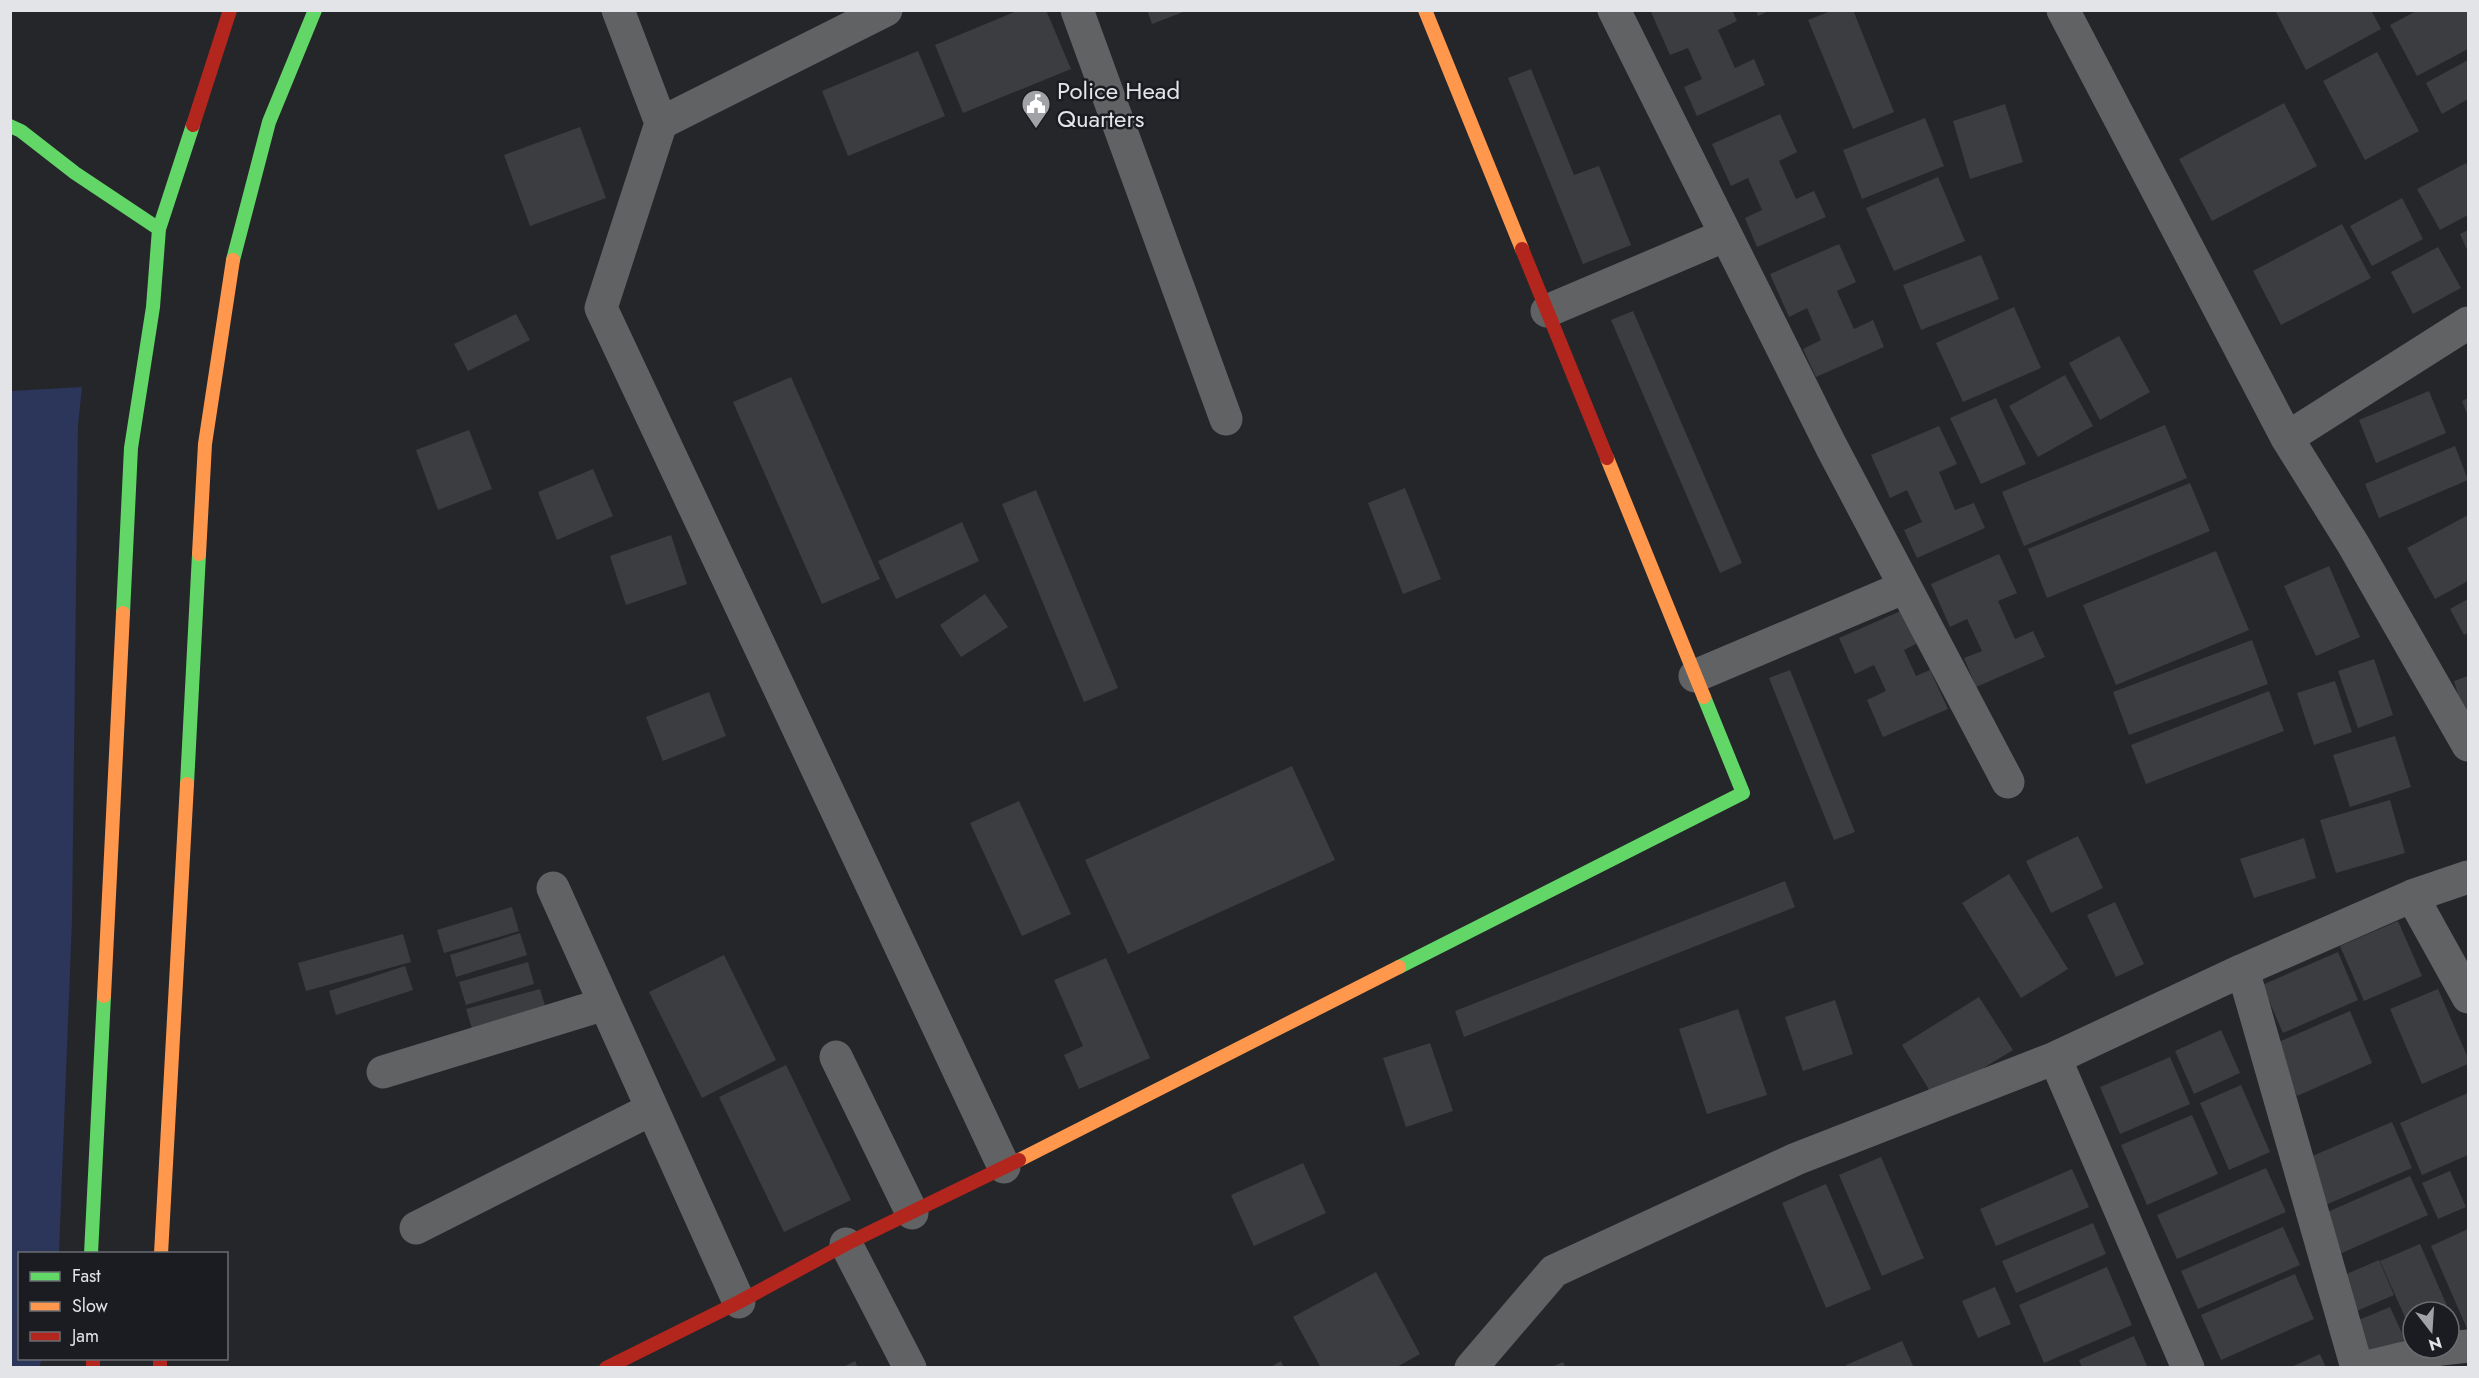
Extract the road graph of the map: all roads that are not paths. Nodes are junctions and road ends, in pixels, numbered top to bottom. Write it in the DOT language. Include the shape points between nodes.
graph roads {
  1 [pos="230,10"];
  2 [pos="315,10"];
  3 [pos="618,10"];
  4 [pos="886,10"];
  5 [pos="1077,10"];
  6 [pos="1425,10"];
  7 [pos="1614,10"];
  8 [pos="2063,10"];
  9 [pos="661,123"];
  10 [pos="10,126"];
  11 [pos="159,229"];
  12 [pos="1726,235"];
  13 [pos="1547,311"];
  14 [pos="2469,323"];
  15 [pos="1226,419"];
  16 [pos="2287,438"];
  17 [pos="1905,587"];
  18 [pos="1695,676"];
  19 [pos="2469,745"];
  20 [pos="2008,782"];
  21 [pos="2469,877"];
  22 [pos="553,888"];
  23 [pos="2412,896"];
  24 [pos="2243,970"];
  25 [pos="2469,997"];
  26 [pos="605,1004"];
  27 [pos="836,1057"];
  28 [pos="2055,1058"];
  29 [pos="383,1072"];
  30 [pos="652,1109"];
  31 [pos="1004,1167"];
  32 [pos="912,1213"];
  33 [pos="416,1228"];
  34 [pos="846,1244"];
  35 [pos="91,1252"];
  36 [pos="161,1252"];
  37 [pos="739,1302"];
  38 [pos="2469,1346"];
  39 [pos="606,1368"];
  40 [pos="910,1368"];
  41 [pos="1471,1368"];
  42 [pos="2188,1368"];
  43 [pos="2357,1368"];
  44 [pos="2363,1368"];
  1 -- 11 [label="main road"];
  2 -- 36 [label="main road" via="269,122 231,268 205,444"];
  3 -- 9 [label="street"];
  4 -- 9 [label="street"];
  5 -- 15 [label="street"];
  6 -- 13 [label="main road"];
  7 -- 12 [label="street"];
  8 -- 16 [label="street"];
  9 -- 31 [label="street" via="601,308"];
  10 -- 11 [label="main road"];
  11 -- 35 [label="main road" via="153,307 131,448"];
  12 -- 13 [label="street"];
  12 -- 17 [label="street"];
  13 -- 18 [label="main road"];
  14 -- 16 [label="street"];
  16 -- 19 [label="street"];
  17 -- 18 [label="street"];
  17 -- 20 [label="street"];
  18 -- 31 [label="main road" via="1743,793"];
  21 -- 23 [label="street"];
  22 -- 26 [label="street"];
  23 -- 24 [label="street"];
  23 -- 25 [label="street"];
  24 -- 28 [label="street"];
  24 -- 43 [label="street"];
  26 -- 29 [label="street"];
  26 -- 30 [label="street"];
  27 -- 32 [label="street"];
  28 -- 41 [label="street" via="1796,1159 1554,1270"];
  28 -- 42 [label="street"];
  30 -- 33 [label="street"];
  30 -- 37 [label="street"];
  31 -- 32 [label="main road"];
  32 -- 34 [label="main road"];
  34 -- 37 [label="main road"];
  34 -- 40 [label="street"];
  37 -- 39 [label="main road"];
  38 -- 44 [label="street"];
}
